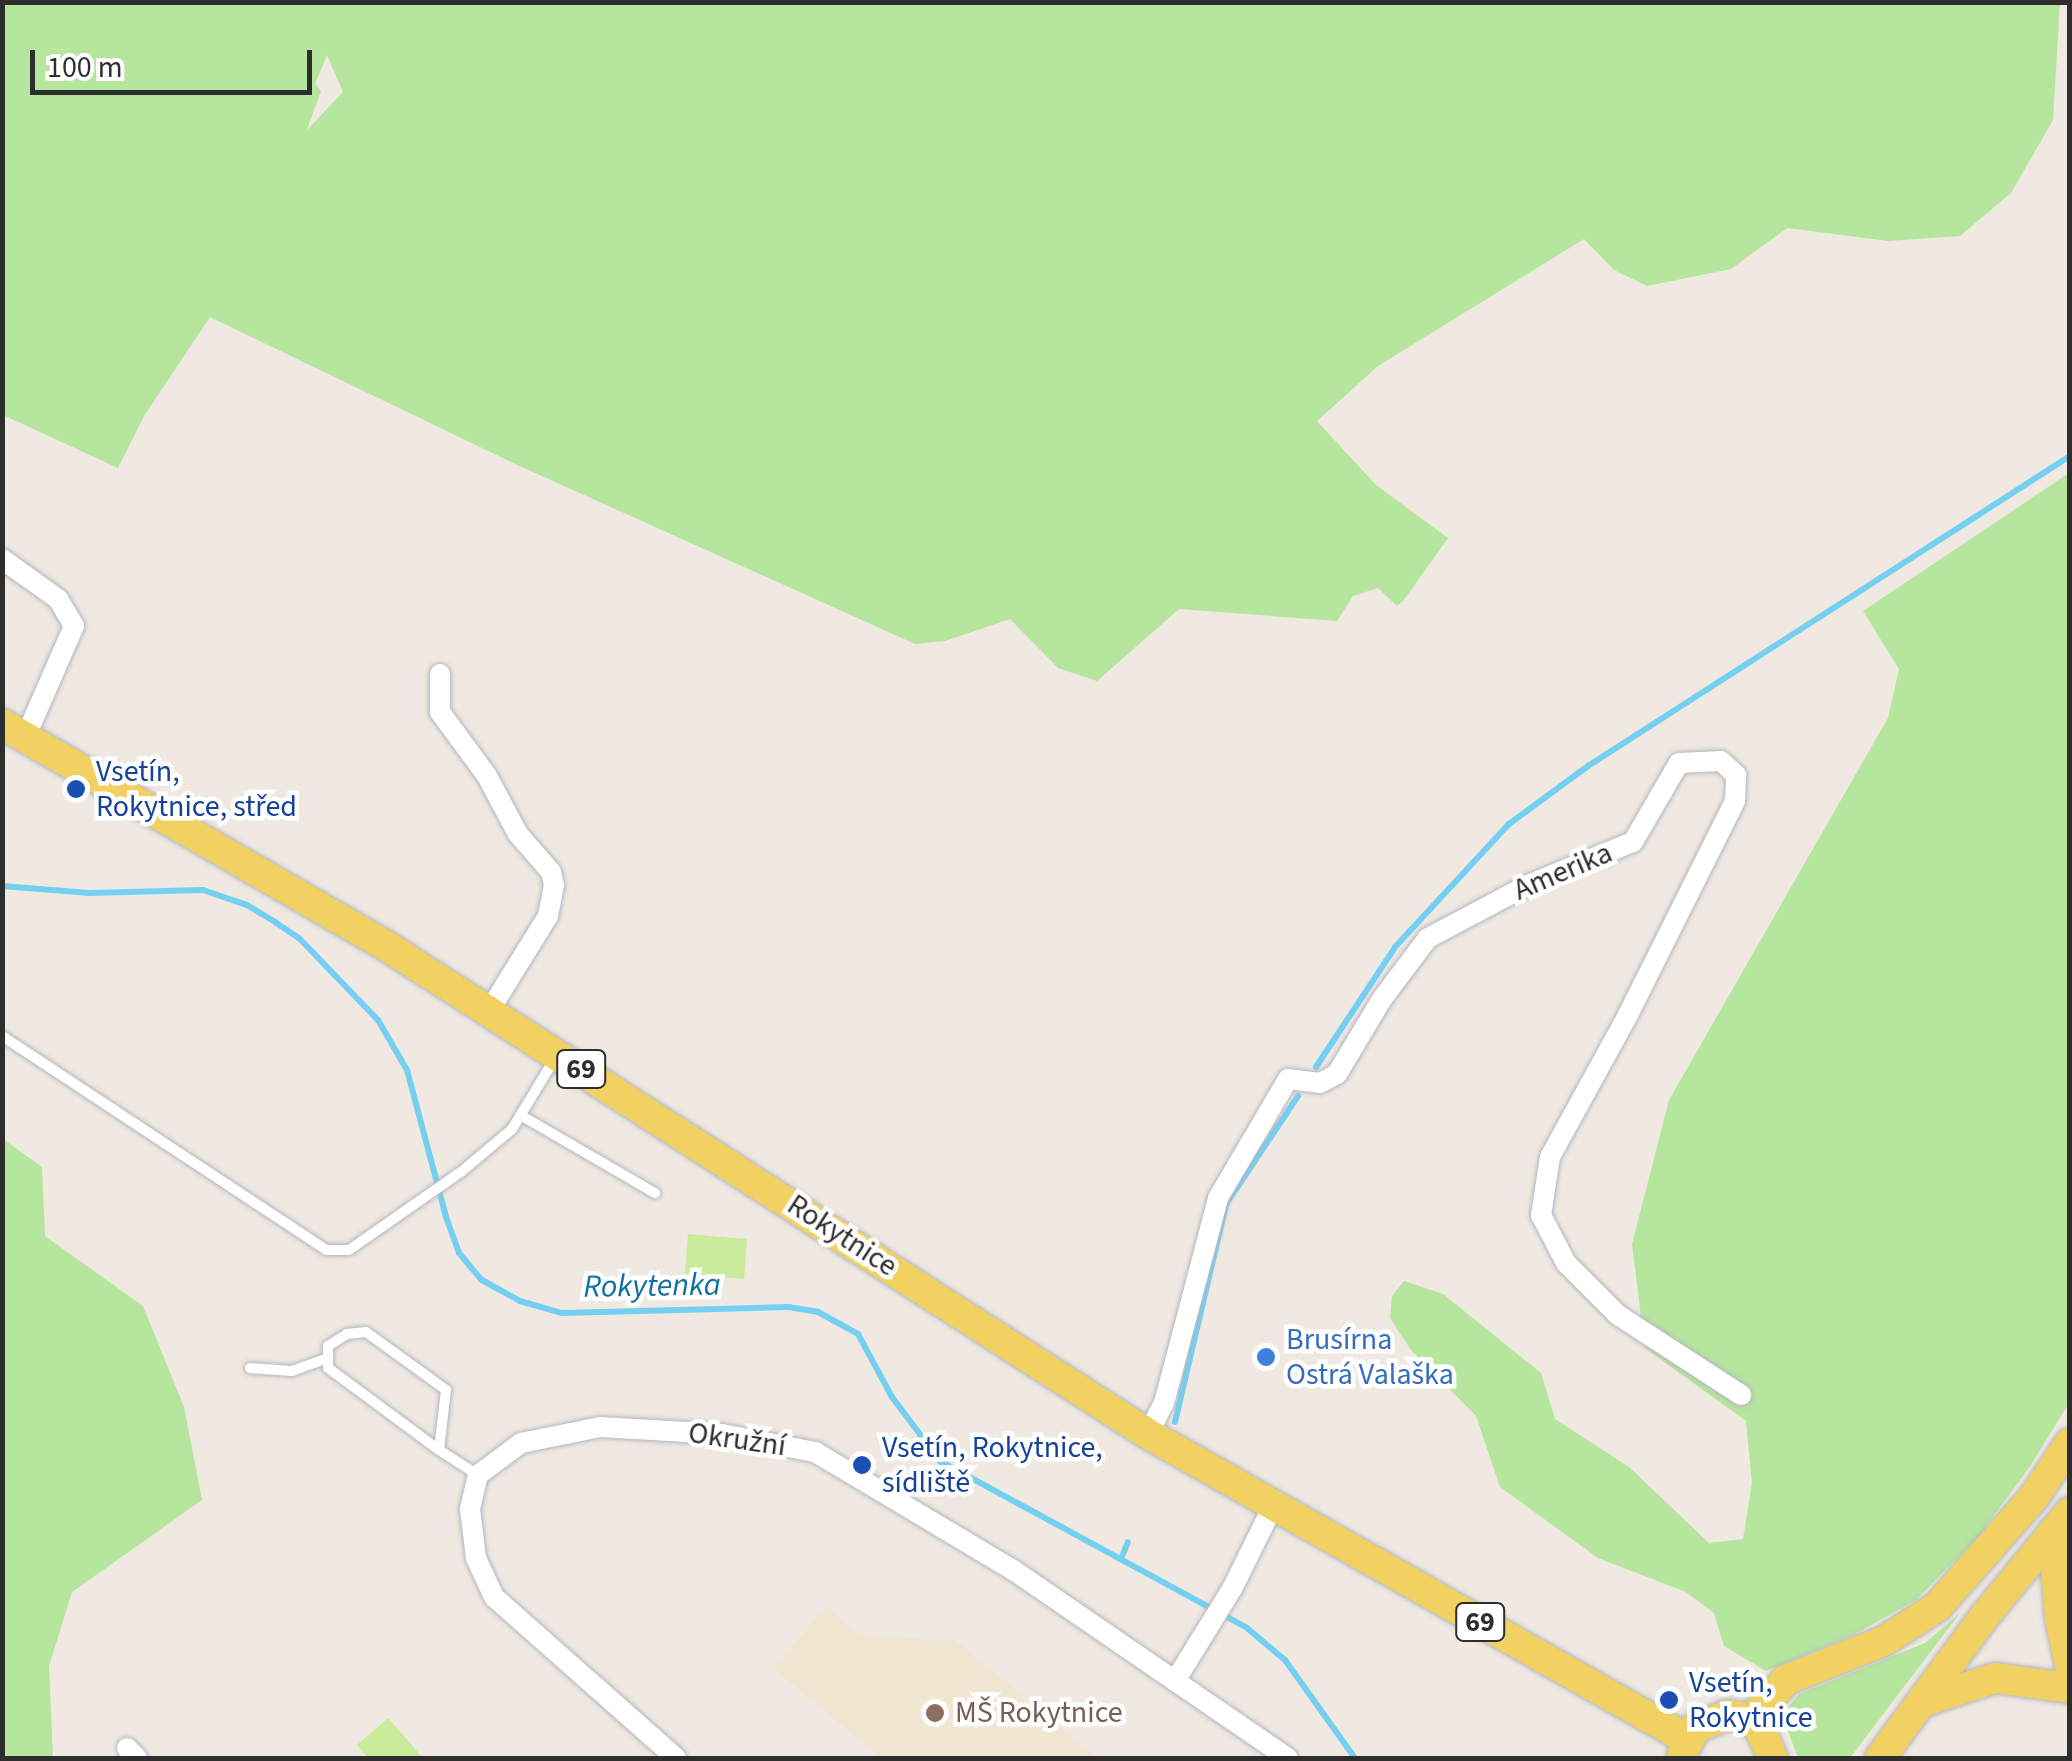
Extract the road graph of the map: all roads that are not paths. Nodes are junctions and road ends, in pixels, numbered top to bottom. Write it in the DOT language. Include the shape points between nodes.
graph roads {
  1 [pos="2,560"];
  2 [pos="440,674"];
  3 [pos="14,731"];
  4 [pos="489,1010"];
  5 [pos="2,1036"];
  6 [pos="557,1054"];
  7 [pos="522,1116"];
  8 [pos="654,1193"];
  9 [pos="326,1358"];
  10 [pos="250,1368"];
  11 [pos="1740,1395"];
  12 [pos="1148,1434"];
  13 [pos="2070,1443"];
  14 [pos="439,1450"];
  15 [pos="478,1474"];
  16 [pos="1273,1506"];
  17 [pos="2061,1522"];
  18 [pos="2070,1665"];
  19 [pos="1176,1681"];
  20 [pos="2070,1688"];
  21 [pos="1922,1702"];
  22 [pos="1750,1720"];
  23 [pos="1684,1749"];
  24 [pos="676,1758"];
  25 [pos="1288,1758"];
  26 [pos="1774,1758"];
  27 [pos="1880,1758"];
  1 -- 3 [label="street" via="58,598 74,626"];
  2 -- 4 [label="street" via="440,712 554,885 548,916"];
  3 -- 4 [label="main road, Rokytnice / 69"];
  4 -- 6 [label="main road, Rokytnice / 69"];
  5 -- 7 [label="lane" via="326,1250 350,1250 419,1203"];
  6 -- 7 [label="lane"];
  6 -- 12 [label="main road, Rokytnice / 69"];
  7 -- 8 [label="lane"];
  9 -- 10 [label="lane" via="292,1372"];
  9 -- 14 [label="lane" via="328,1368"];
  9 -- 14 [label="lane" via="328,1346 346,1334 366,1332 446,1390"];
  11 -- 12 [label="street, Amerika" via="1618,1315 1566,1263 1541,1215 1550,1157 1735,801 1736,775 1721,761 1679,763 1633,842 1528,885 1428,938 1337,1074 1320,1083 1288,1079 1218,1198 1164,1403"];
  12 -- 16 [label="main road, Rokytnice / 69"];
  13 -- 22 [label="main road" via="2034,1497 1936,1607 1884,1640 1786,1680"];
  14 -- 15 [label="lane"];
  15 -- 19 [label="street, Okružní" via="521,1442 588,1428 765,1438 815,1452 1013,1570"];
  15 -- 24 [label="street" via="470,1509 476,1558 494,1597"];
  16 -- 19 [label="street"];
  16 -- 23 [label="main road, Rokytnice / 69"];
  17 -- 18 [label="main road" via="2060,1620"];
  17 -- 21 [label="main road"];
  19 -- 25 [label="street, Okružní"];
  20 -- 21 [label="main road" via="1994,1678"];
  21 -- 27 [label="main road"];
  22 -- 23 [label="main road, Rokytnice / 69" via="1716,1716"];
  22 -- 26 [label="main road"];
}
